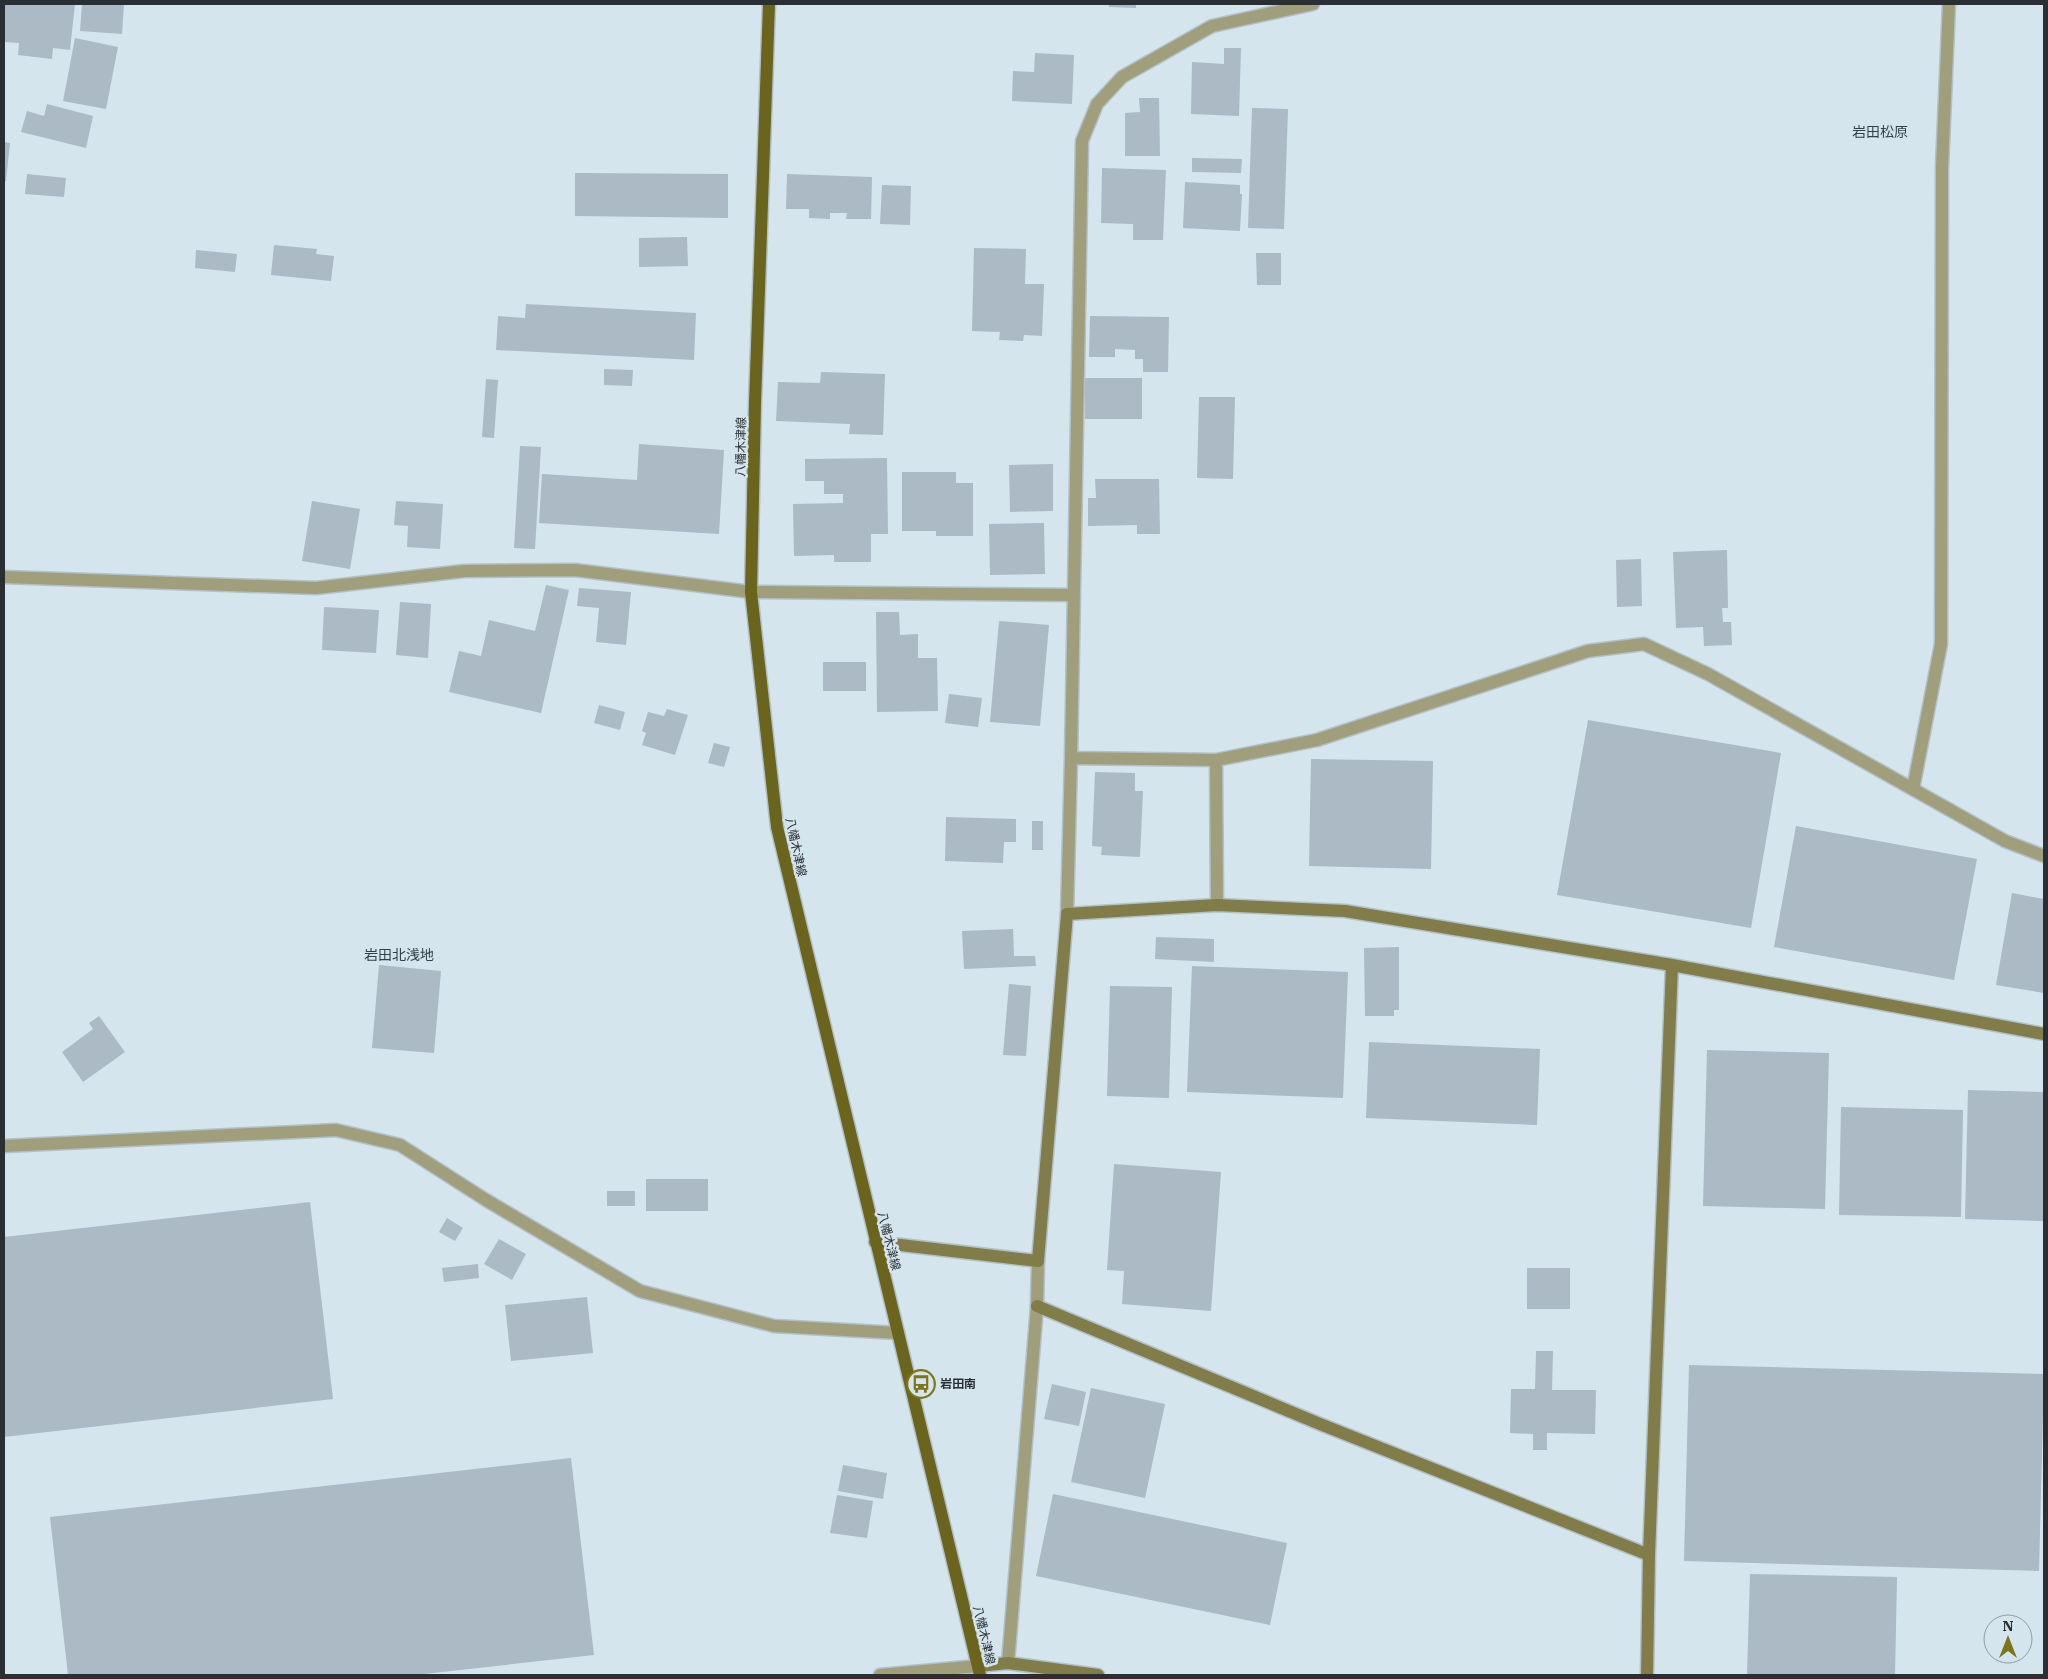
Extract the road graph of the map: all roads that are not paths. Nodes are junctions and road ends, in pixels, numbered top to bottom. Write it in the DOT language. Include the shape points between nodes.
graph roads {
  1 [pos="770,4"];
  2 [pos="1313,4"];
  3 [pos="1949,4"];
  4 [pos="4,577"];
  5 [pos="751,592"];
  6 [pos="1074,595"];
  7 [pos="1071,758"];
  8 [pos="1216,760"];
  9 [pos="1913,789"];
  10 [pos="2044,856"];
  11 [pos="1217,905"];
  12 [pos="1067,914"];
  13 [pos="1672,965"];
  14 [pos="2044,1034"];
  15 [pos="4,1146"];
  16 [pos="875,1242"];
  17 [pos="1038,1261"];
  18 [pos="1036,1306"];
  19 [pos="898,1333"];
  20 [pos="1649,1555"];
  21 [pos="1008,1663"];
  22 [pos="979,1671"];
  23 [pos="880,1675"];
  24 [pos="1098,1675"];
  25 [pos="1647,1675"];
  1 -- 5 [label="main road, 八幡木津線"];
  2 -- 6 [label="street" via="1212,26 1122,77 1097,104 1082,141"];
  3 -- 9 [label="street" via="1942,167 1940,644"];
  4 -- 5 [label="street" via="316,588 464,571 575,570"];
  5 -- 6 [label="street"];
  5 -- 16 [label="main road, 八幡木津線" via="776,827"];
  6 -- 7 [label="street"];
  7 -- 8 [label="street"];
  7 -- 12 [label="street"];
  8 -- 9 [label="street" via="1317,740 1588,651 1644,644 1708,674"];
  8 -- 11 [label="street"];
  9 -- 10 [label="street" via="2005,841"];
  11 -- 12 [label="street"];
  11 -- 13 [label="street" via="1345,911"];
  12 -- 17 [label="street"];
  13 -- 14 [label="street"];
  13 -- 20 [label="street"];
  15 -- 19 [label="street" via="336,1130 400,1145 640,1292 774,1326"];
  16 -- 17 [label="street"];
  16 -- 19 [label="main road, 八幡木津線"];
  17 -- 18 [label="street"];
  18 -- 20 [label="street"];
  18 -- 21 [label="street"];
  19 -- 22 [label="main road, 八幡木津線"];
  20 -- 25 [label="street"];
  21 -- 22 [label="street"];
  21 -- 24 [label="street"];
  22 -- 23 [label="street"];
}
